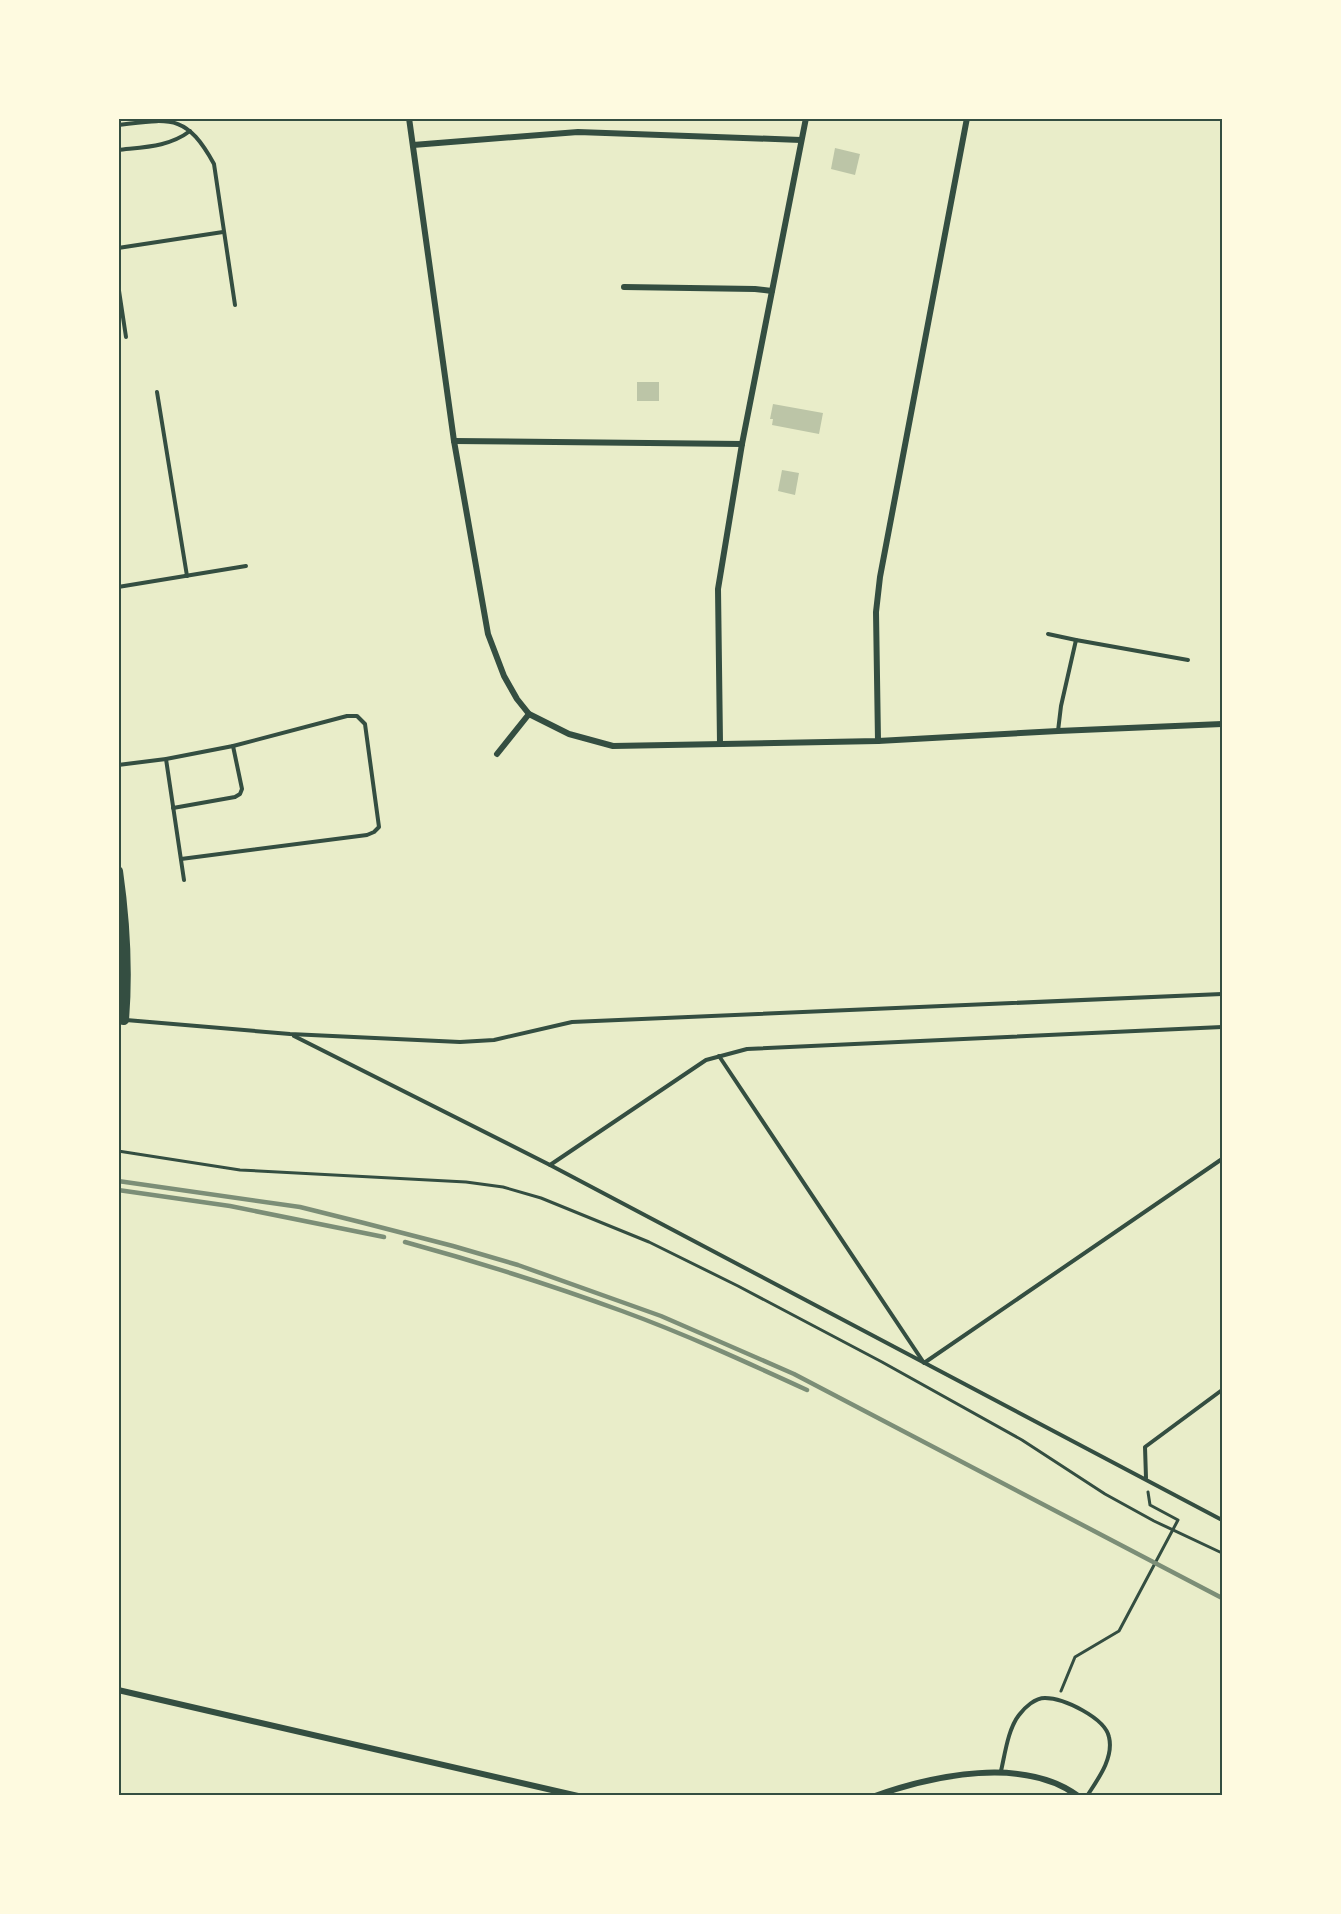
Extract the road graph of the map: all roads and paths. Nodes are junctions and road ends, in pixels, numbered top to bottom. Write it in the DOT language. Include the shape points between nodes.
graph roads {
  1 [pos="409,118"];
  2 [pos="806,118"];
  3 [pos="967,118"];
  4 [pos="118,125"];
  5 [pos="190,131"];
  6 [pos="801,140"];
  7 [pos="413,145"];
  8 [pos="118,150"];
  9 [pos="223,232"];
  10 [pos="118,248"];
  11 [pos="118,284"];
  12 [pos="624,287"];
  13 [pos="772,291"];
  14 [pos="235,304"];
  15 [pos="126,337"];
  16 [pos="157,392"];
  17 [pos="454,441"];
  18 [pos="742,444"];
  19 [pos="246,566"];
  20 [pos="187,576"];
  21 [pos="118,587"];
  22 [pos="1048,634"];
  23 [pos="1076,640"];
  24 [pos="1188,660"];
  25 [pos="529,714"];
  26 [pos="1222,724"];
  27 [pos="1058,731"];
  28 [pos="878,741"];
  29 [pos="720,743"];
  30 [pos="233,746"];
  31 [pos="497,754"];
  32 [pos="165,759"];
  33 [pos="118,765"];
  34 [pos="173,808"];
  35 [pos="181,859"];
  36 [pos="118,871"];
  37 [pos="184,880"];
  38 [pos="1222,994"];
  39 [pos="121,1019"];
  40 [pos="1222,1027"];
  41 [pos="290,1034"];
  42 [pos="720,1056"];
  43 [pos="118,1151"];
  44 [pos="1222,1159"];
  45 [pos="550,1165"];
  46 [pos="924,1363"];
  47 [pos="1222,1390"];
  48 [pos="1146,1479"];
  49 [pos="1150,1505"];
  50 [pos="1222,1520"];
  51 [pos="1222,1553"];
  52 [pos="118,1690"];
  53 [pos="1057,1700"];
  54 [pos="1001,1771"];
  55 [pos="578,1796"];
  56 [pos="875,1796"];
  57 [pos="1078,1796"];
  58 [pos="1087,1796"];
  1 -- 7 [label="street"];
  2 -- 6 [label="street"];
  3 -- 28 [label="street" via="880,577 876,612"];
  4 -- 5 [label="lane" via="163,119"];
  5 -- 8 [label="lane" via="168,144"];
  5 -- 9 [label="lane" via="214,164"];
  6 -- 7 [label="street" via="578,132"];
  6 -- 13 [label="street"];
  7 -- 17 [label="street"];
  9 -- 10 [label="lane"];
  9 -- 14 [label="lane"];
  11 -- 15 [label="lane"];
  12 -- 13 [label="street"];
  13 -- 18 [label="street"];
  16 -- 20 [label="lane"];
  17 -- 18 [label="street"];
  17 -- 25 [label="street" via="492,648 504,676"];
  18 -- 29 [label="street" via="718,589"];
  19 -- 20 [label="lane"];
  20 -- 21 [label="lane"];
  22 -- 23 [label="lane"];
  23 -- 24 [label="lane"];
  23 -- 27 [label="lane"];
  25 -- 29 [label="street" via="569,734 613,746"];
  25 -- 31 [label="street"];
  26 -- 27 [label="street"];
  27 -- 28 [label="street"];
  28 -- 29 [label="street"];
  30 -- 32 [label="lane"];
  30 -- 34 [label="lane" via="240,794"];
  30 -- 35 [label="lane" via="357,716 365,724 379,827 367,835"];
  32 -- 33 [label="lane"];
  32 -- 34 [label="lane"];
  34 -- 35 [label="lane"];
  35 -- 37 [label="lane"];
  36 -- 39 [label="street" via="125,940"];
  38 -- 41 [label="lane" via="572,1022 494,1040 460,1042"];
  39 -- 41 [label="lane"];
  40 -- 42 [label="lane" via="747,1049"];
  41 -- 45 [label="lane"];
  42 -- 45 [label="lane" via="706,1060"];
  42 -- 46 [label="lane"];
  43 -- 51 [label="path" via="240,1170 466,1182 541,1198 649,1242 738,1286 1012,1435 1105,1494"];
  44 -- 46 [label="lane"];
  45 -- 46 [label="lane"];
  46 -- 48 [label="lane"];
  47 -- 48 [label="lane" via="1145,1447"];
  48 -- 50 [label="lane"];
  49 -- 53 [label="path" via="1178,1520 1119,1631 1075,1658"];
  52 -- 55 [label="street"];
  53 -- 54 [label="lane" via="1044,1698 1032,1702 1018,1715"];
  53 -- 58 [label="lane" via="1083,1710 1102,1724 1109,1737 1108,1757"];
  54 -- 56 [label="street" via="934,1780"];
  54 -- 57 [label="street" via="1065,1786"];
}
